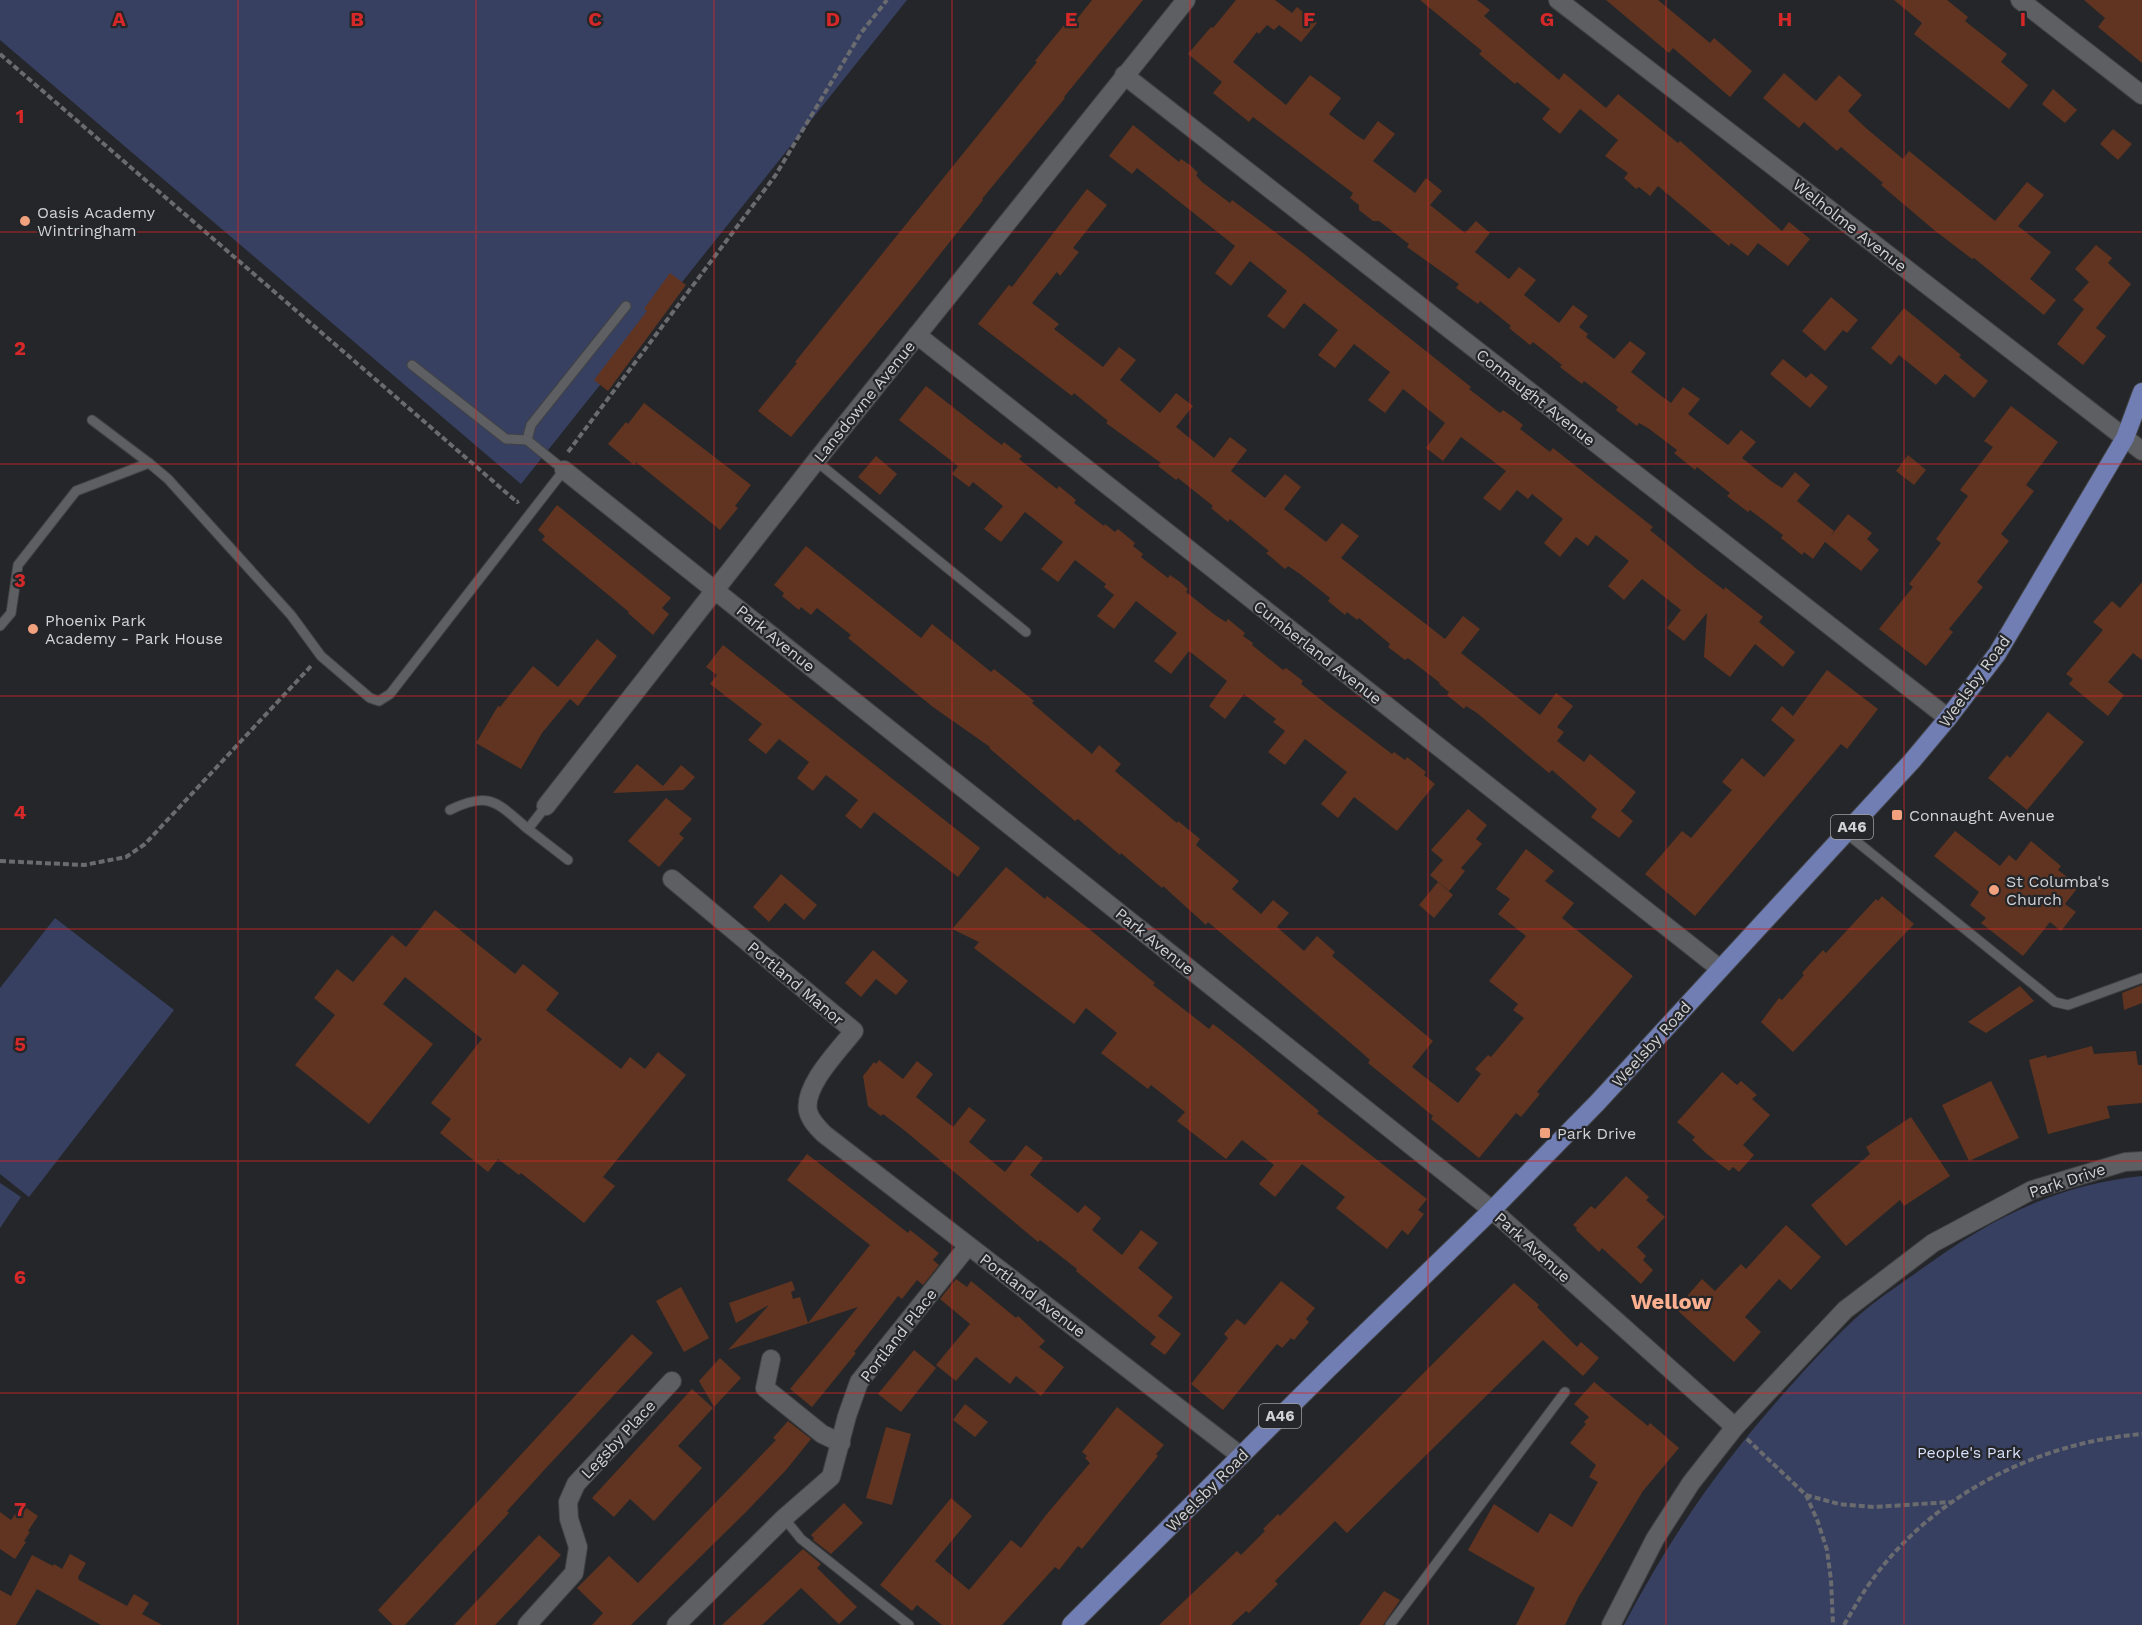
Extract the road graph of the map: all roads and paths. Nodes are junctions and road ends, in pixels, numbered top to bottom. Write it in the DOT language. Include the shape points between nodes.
graph roads {
  1 [pos="887,0"];
  2 [pos="1185,0"];
  3 [pos="1558,0"];
  4 [pos="2020,0"];
  5 [pos="0,54"];
  6 [pos="1124,75"];
  7 [pos="2142,95"];
  8 [pos="626,306"];
  9 [pos="917,335"];
  10 [pos="412,365"];
  11 [pos="2142,392"];
  12 [pos="92,420"];
  13 [pos="2125,438"];
  14 [pos="527,440"];
  15 [pos="2142,451"];
  16 [pos="816,461"];
  17 [pos="149,463"];
  18 [pos="558,472"];
  19 [pos="716,590"];
  20 [pos="0,626"];
  21 [pos="1026,632"];
  22 [pos="321,656"];
  23 [pos="1948,718"];
  24 [pos="546,806"];
  25 [pos="450,810"];
  26 [pos="528,829"];
  27 [pos="1846,833"];
  28 [pos="568,860"];
  29 [pos="0,861"];
  30 [pos="672,879"];
  31 [pos="1719,968"];
  32 [pos="2142,978"];
  33 [pos="824,1134"];
  34 [pos="2142,1161"];
  35 [pos="1492,1210"];
  36 [pos="968,1246"];
  37 [pos="771,1359"];
  38 [pos="672,1381"];
  39 [pos="1564,1392"];
  40 [pos="1735,1427"];
  41 [pos="2142,1434"];
  42 [pos="841,1443"];
  43 [pos="1241,1456"];
  44 [pos="1806,1495"];
  45 [pos="1952,1502"];
  46 [pos="784,1518"];
  47 [pos="526,1625"];
  48 [pos="676,1625"];
  49 [pos="909,1625"];
  50 [pos="1071,1625"];
  51 [pos="1390,1625"];
  52 [pos="1611,1625"];
  53 [pos="1833,1625"];
  54 [pos="1844,1625"];
  1 -- 18 [label="path" via="861,33 775,176"];
  2 -- 6 [label="street, Lansdowne Avenue"];
  3 -- 13 [label="street, Welholme Avenue"];
  4 -- 7 [label="street"];
  5 -- 18 [label="path" via="517,502"];
  6 -- 9 [label="street, Lansdowne Avenue"];
  6 -- 23 [label="street, Connaught Avenue"];
  8 -- 14 [label="lane" via="531,425"];
  9 -- 16 [label="street, Lansdowne Avenue"];
  9 -- 31 [label="street, Cumberland Avenue"];
  10 -- 14 [label="lane" via="506,439"];
  11 -- 13 [label="highway, Weelsby Road / A46"];
  12 -- 17 [label="lane"];
  13 -- 15 [label="street, Welholme Avenue"];
  13 -- 23 [label="highway, Weelsby Road / A46" via="1997,654"];
  14 -- 18 [label="lane"];
  16 -- 19 [label="street, Lansdowne Avenue"];
  16 -- 21 [label="lane"];
  17 -- 20 [label="lane" via="76,491 18,565 11,613"];
  17 -- 22 [label="lane" via="291,615"];
  18 -- 19 [label="street, Park Avenue"];
  18 -- 22 [label="lane" via="390,694 379,702 370,698"];
  19 -- 24 [label="street, Lansdowne Avenue"];
  19 -- 35 [label="street, Park Avenue"];
  22 -- 29 [label="path" via="146,844 126,857 84,865"];
  23 -- 27 [label="highway, Weelsby Road / A46"];
  24 -- 26 [label="lane"];
  25 -- 26 [label="lane" via="469,801 488,800"];
  26 -- 28 [label="lane"];
  27 -- 31 [label="highway, Weelsby Road / A46"];
  27 -- 32 [label="lane" via="2055,1002 2068,1005"];
  30 -- 33 [label="street, Portland Manor" via="854,1031 808,1098 808,1112"];
  31 -- 35 [label="highway, Weelsby Road / A46" via="1597,1103"];
  33 -- 36 [label="street, Portland Avenue"];
  34 -- 40 [label="street, Park Drive" via="2125,1162 2032,1190 1933,1243 1845,1310"];
  35 -- 40 [label="street, Park Avenue"];
  35 -- 43 [label="highway, Weelsby Road / A46"];
  36 -- 42 [label="street, Portland Place" via="859,1382"];
  36 -- 43 [label="street, Portland Avenue"];
  37 -- 42 [label="street" via="765,1388 822,1434"];
  38 -- 47 [label="street, Legsby Place" via="576,1484 568,1502 578,1547 574,1572"];
  39 -- 51 [label="lane"];
  40 -- 44 [label="path"];
  40 -- 52 [label="street, Park Drive" via="1691,1483 1655,1539"];
  41 -- 45 [label="path" via="2054,1450 2001,1472"];
  42 -- 46 [label="street, Portland Place" via="831,1477"];
  43 -- 50 [label="highway, Weelsby Road / A46"];
  44 -- 45 [label="path" via="1839,1504 1874,1507"];
  44 -- 53 [label="path" via="1827,1551"];
  45 -- 54 [label="path" via="1905,1542 1866,1589"];
  46 -- 48 [label="street, Portland Place"];
  46 -- 49 [label="lane" via="801,1539"];
}
